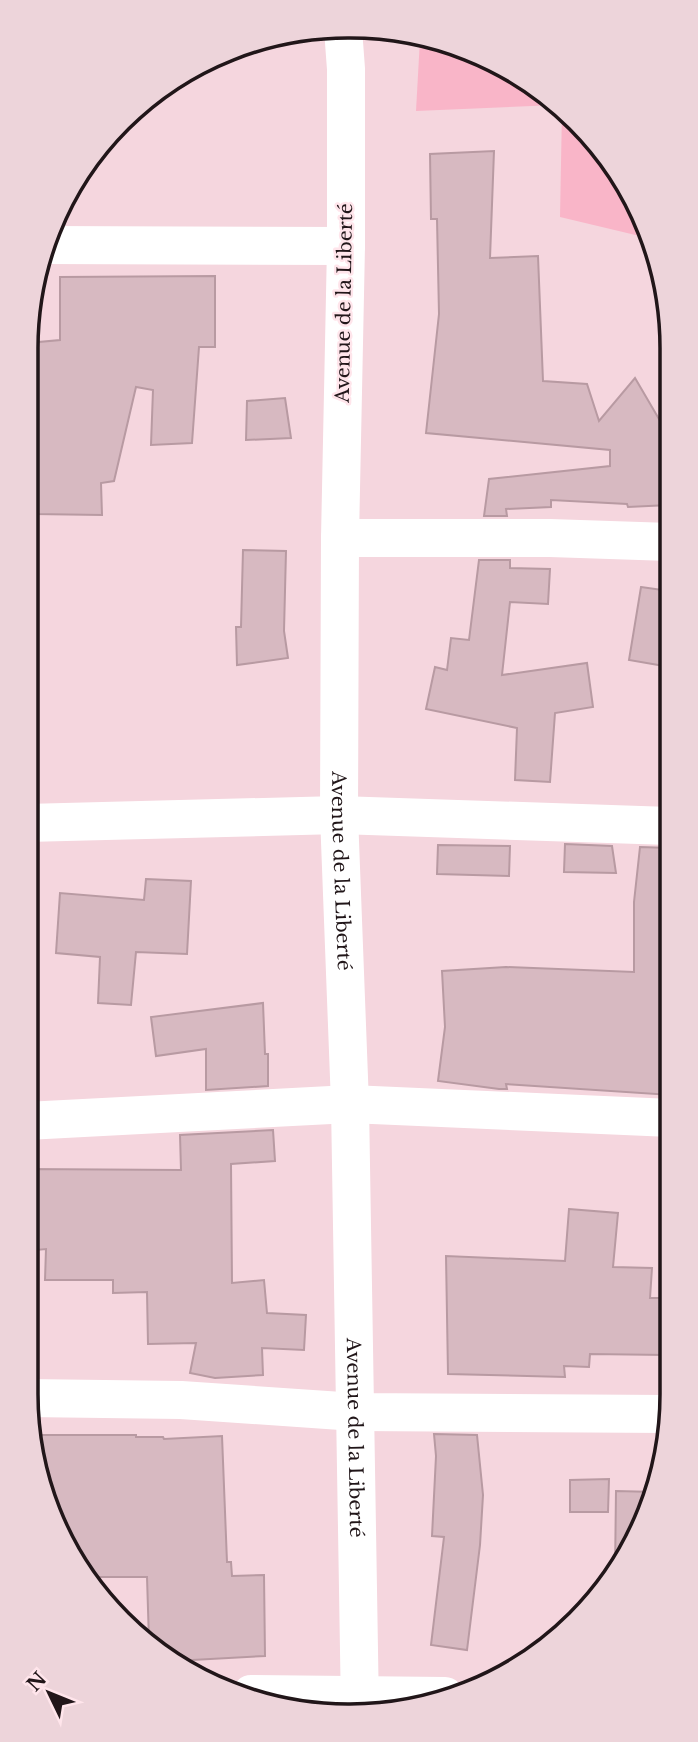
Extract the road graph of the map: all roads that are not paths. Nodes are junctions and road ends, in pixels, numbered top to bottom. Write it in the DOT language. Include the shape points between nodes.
graph roads {
  1 [pos="344,38"];
  2 [pos="56,245"];
  3 [pos="346,246"];
  4 [pos="340,538"];
  5 [pos="660,542"];
  6 [pos="339,815"];
  7 [pos="38,823"];
  8 [pos="660,826"];
  9 [pos="350,1104"];
  10 [pos="660,1118"];
  11 [pos="38,1120"];
  12 [pos="38,1398"];
  13 [pos="356,1412"];
  14 [pos="659,1414"];
  15 [pos="283,1697"];
  16 [pos="398,1700"];
  17 [pos="359,1703"];
  1 -- 3 [label="street, Avenue de la Liberté"];
  2 -- 3 [label="street"];
  3 -- 4 [label="street, Avenue de la Liberté"];
  4 -- 5 [label="street"];
  4 -- 6 [label="street, Avenue de la Liberté"];
  6 -- 7 [label="street"];
  6 -- 8 [label="street"];
  6 -- 9 [label="street, Avenue de la Liberté"];
  9 -- 10 [label="street"];
  9 -- 11 [label="street"];
  9 -- 13 [label="street, Avenue de la Liberté"];
  12 -- 13 [label="street" via="181,1400"];
  13 -- 14 [label="street"];
  13 -- 17 [label="street, Avenue de la Liberté"];
  15 -- 17 [label="street"];
  16 -- 17 [label="street"];
}
